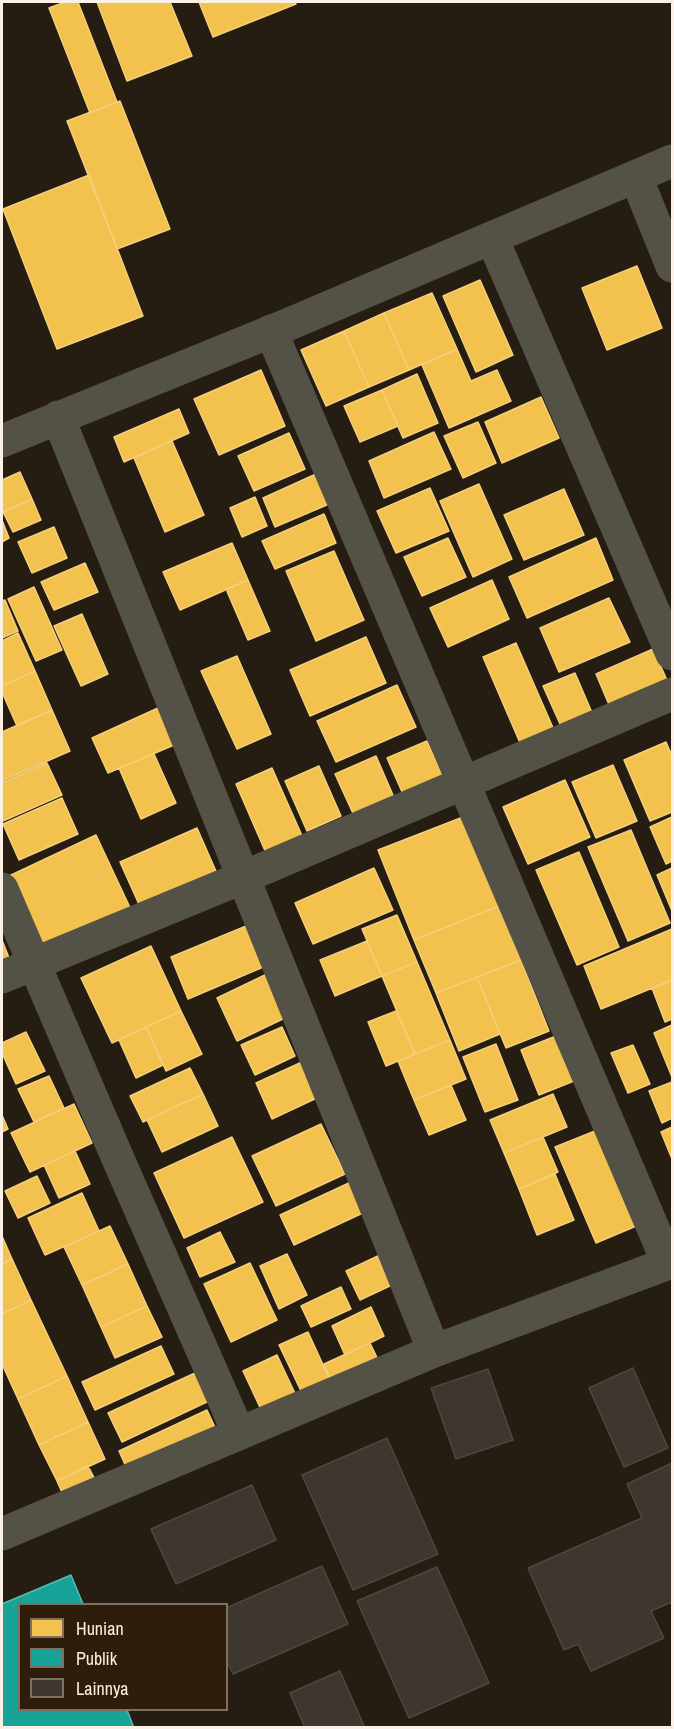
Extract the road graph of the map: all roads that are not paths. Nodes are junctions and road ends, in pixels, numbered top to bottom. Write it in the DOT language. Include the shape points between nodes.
graph roads {
  1 [pos="672,161"];
  2 [pos="636,177"];
  3 [pos="492,238"];
  4 [pos="672,266"];
  5 [pos="271,331"];
  6 [pos="58,417"];
  7 [pos="2,441"];
  8 [pos="672,654"];
  9 [pos="672,694"];
  10 [pos="465,783"];
  11 [pos="244,877"];
  12 [pos="2,889"];
  13 [pos="33,963"];
  14 [pos="2,977"];
  15 [pos="670,1262"];
  16 [pos="434,1351"];
  17 [pos="239,1434"];
  18 [pos="4,1526"];
  1 -- 2 [label="street"];
  2 -- 3 [label="street"];
  2 -- 4 [label="street"];
  3 -- 5 [label="street"];
  3 -- 8 [label="street"];
  5 -- 6 [label="street"];
  5 -- 10 [label="street"];
  6 -- 7 [label="street"];
  6 -- 11 [label="street"];
  9 -- 10 [label="street"];
  10 -- 11 [label="street"];
  10 -- 15 [label="street"];
  11 -- 13 [label="street"];
  11 -- 16 [label="street"];
  12 -- 13 [label="street"];
  13 -- 14 [label="street"];
  13 -- 17 [label="street"];
  15 -- 16 [label="street"];
  16 -- 17 [label="street"];
  17 -- 18 [label="street"];
}
